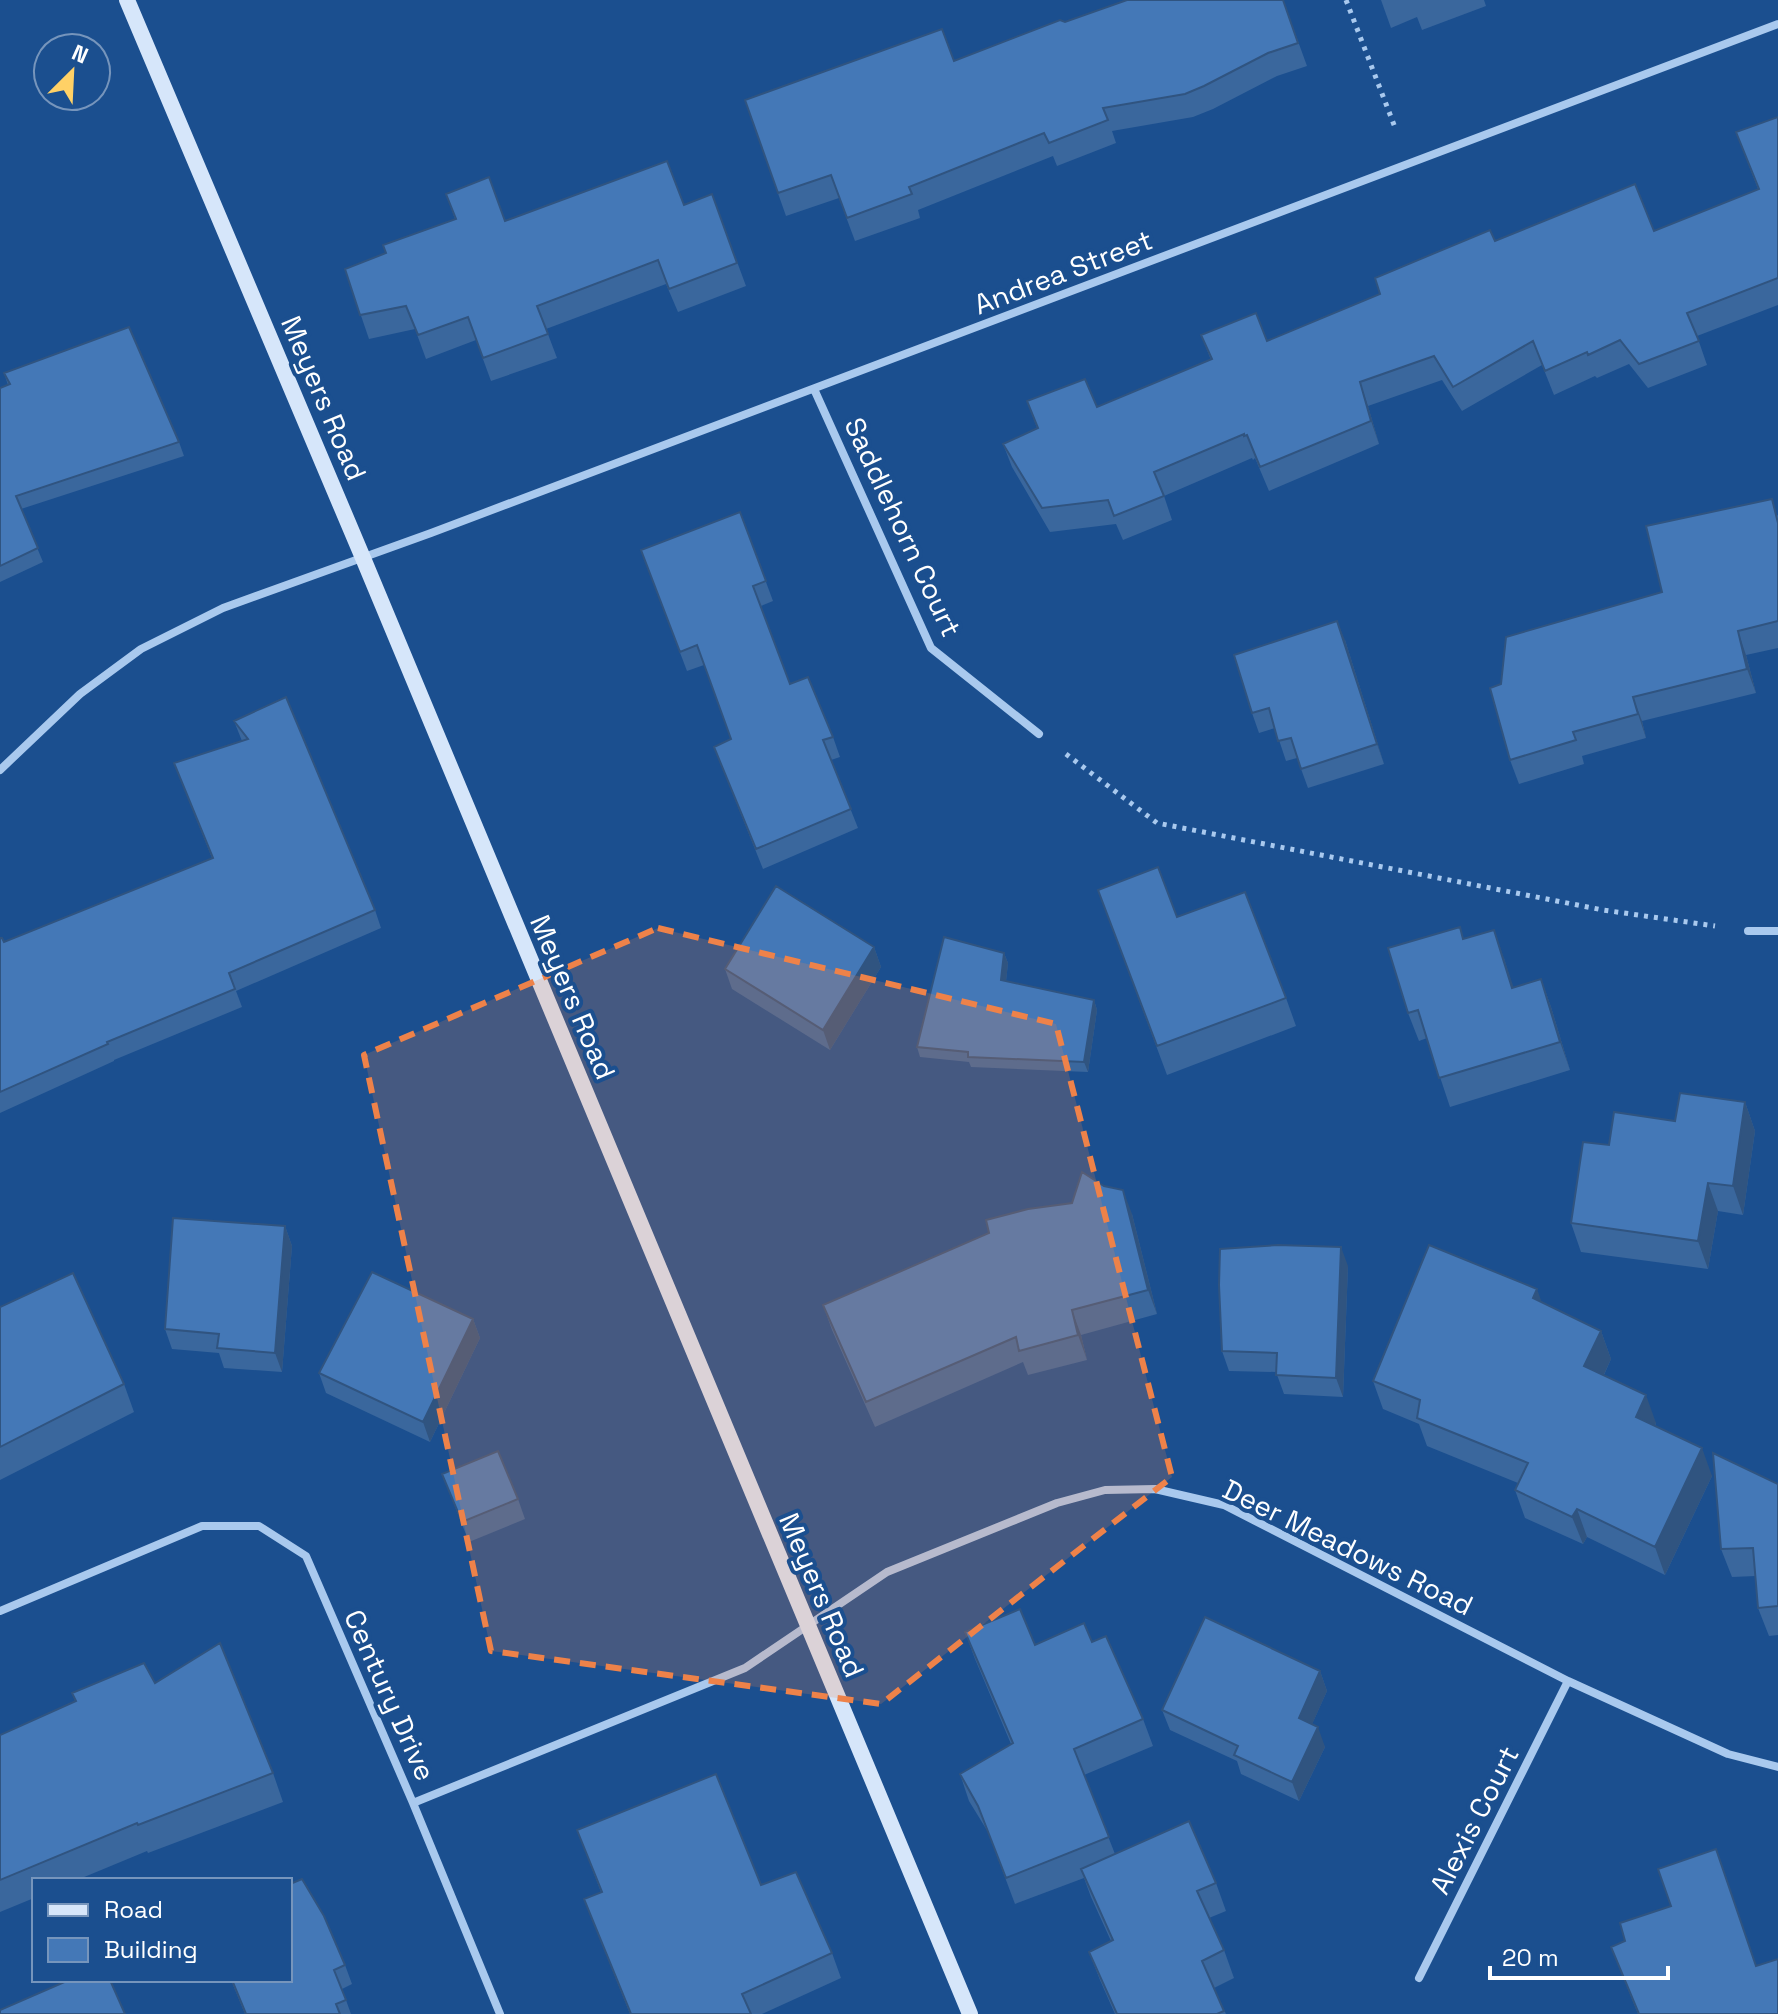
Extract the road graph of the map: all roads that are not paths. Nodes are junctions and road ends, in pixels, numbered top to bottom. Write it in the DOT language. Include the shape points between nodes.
graph roads {
  1 [pos="127,0"];
  2 [pos="1778,24"];
  3 [pos="814,389"];
  4 [pos="363,558"];
  5 [pos="1039,734"];
  6 [pos="0,770"];
  7 [pos="1748,931"];
  8 [pos="1778,931"];
  9 [pos="0,1611"];
  10 [pos="807,1626"];
  11 [pos="1568,1681"];
  12 [pos="1778,1767"];
  13 [pos="413,1803"];
  14 [pos="1419,1978"];
  15 [pos="500,2014"];
  16 [pos="970,2014"];
  1 -- 4 [label="main road, Meyers Road"];
  2 -- 3 [label="street, Andrea Street"];
  3 -- 4 [label="street, Andrea Street"];
  3 -- 5 [label="street, Saddlehorn Court" via="931,648"];
  4 -- 6 [label="street, Andrea Street" via="223,608 141,649 80,694"];
  4 -- 10 [label="main road, Meyers Road"];
  7 -- 8 [label="street"];
  9 -- 13 [label="street, Century Drive" via="202,1526 259,1526 306,1556"];
  10 -- 11 [label="street, Deer Meadows Road" via="887,1572 1057,1503 1105,1490 1155,1489 1224,1505"];
  10 -- 13 [label="street, Century Drive" via="745,1668"];
  10 -- 16 [label="main road, Meyers Road"];
  11 -- 12 [label="street, Deer Meadows Road" via="1728,1754"];
  11 -- 14 [label="street, Alexis Court"];
  13 -- 15 [label="street"];
}
